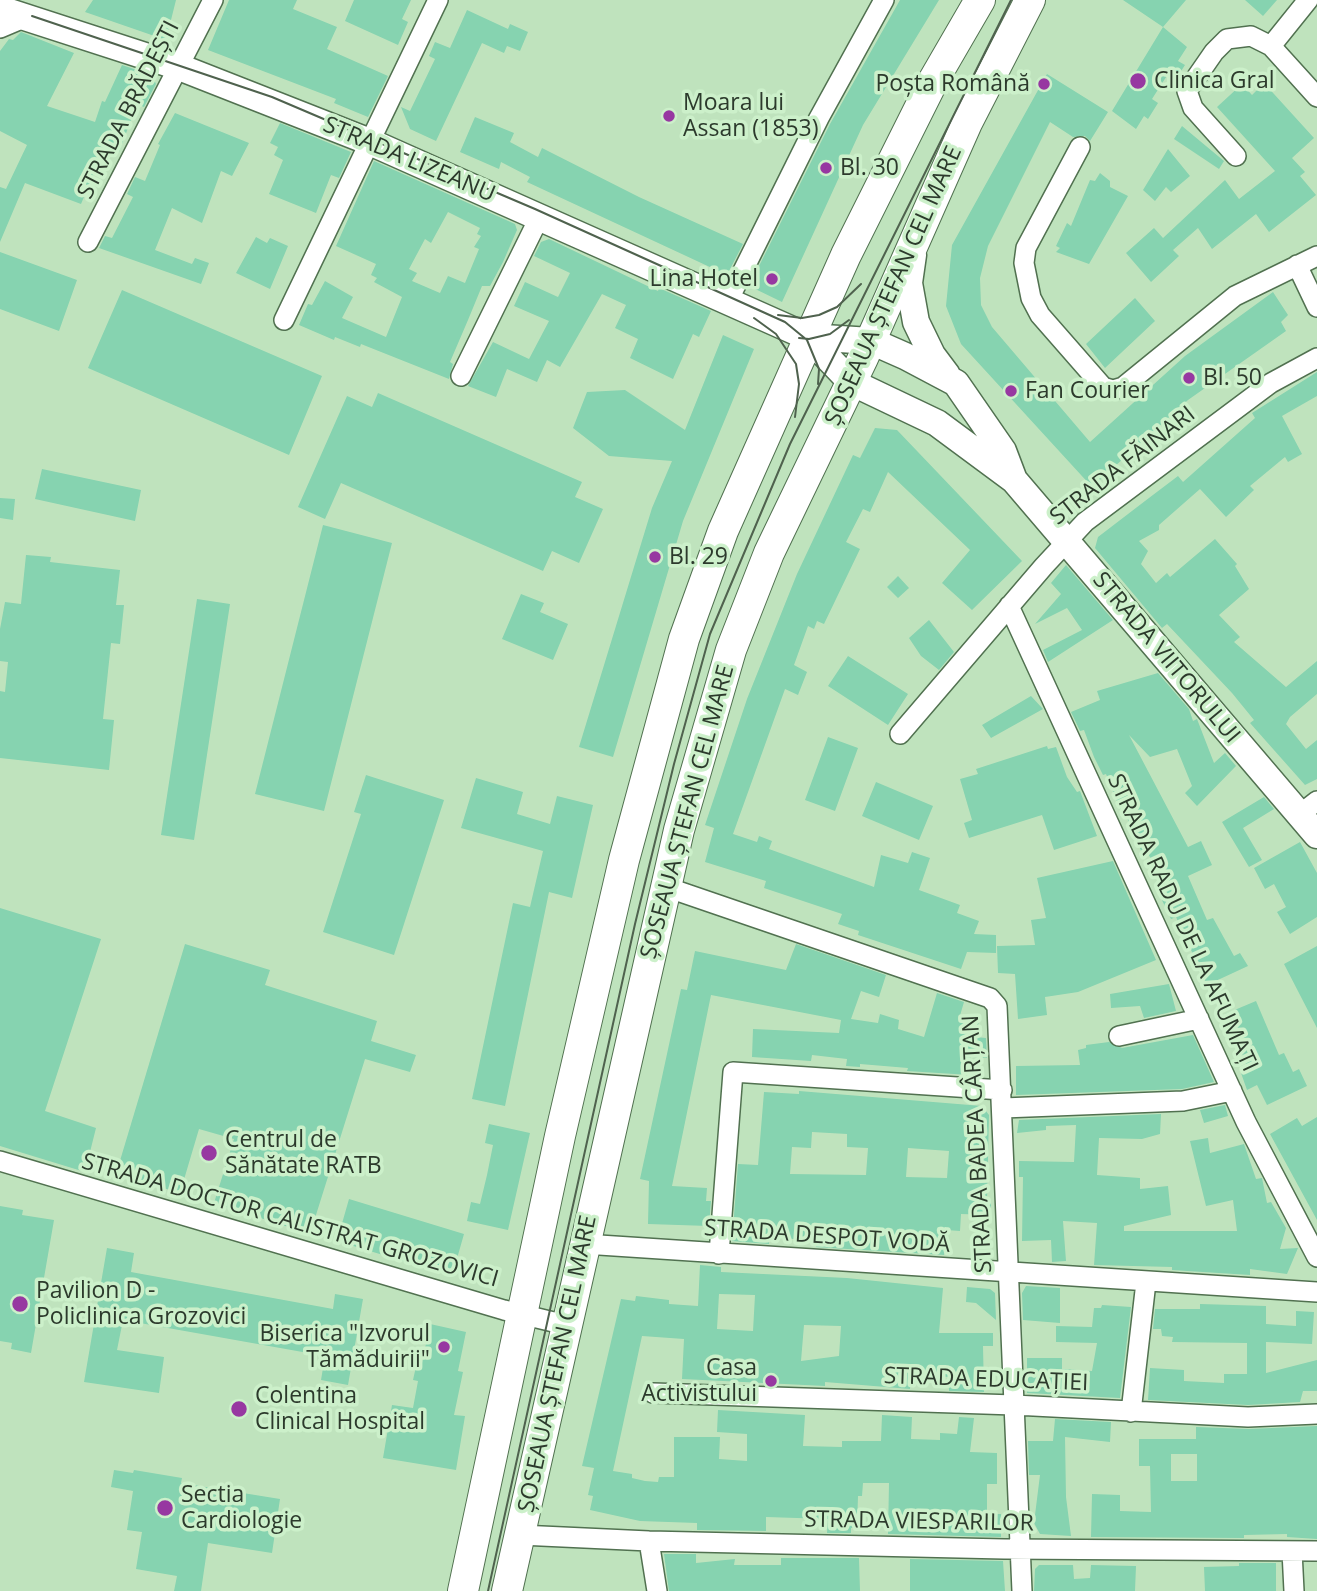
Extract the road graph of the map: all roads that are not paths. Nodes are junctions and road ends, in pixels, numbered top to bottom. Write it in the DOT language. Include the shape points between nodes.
graph roads {
  1 [pos="213,0"];
  2 [pos="438,0"];
  3 [pos="884,0"];
  4 [pos="980,0"];
  5 [pos="1030,0"];
  6 [pos="1308,0"];
  7 [pos="0,9"];
  8 [pos="26,18"];
  9 [pos="0,28"];
  10 [pos="1271,46"];
  11 [pos="179,67"];
  12 [pos="1317,97"];
  13 [pos="370,142"];
  14 [pos="1080,147"];
  15 [pos="1236,156"];
  16 [pos="540,216"];
  17 [pos="916,238"];
  18 [pos="88,242"];
  19 [pos="1317,256"];
  20 [pos="1297,265"];
  21 [pos="728,302"];
  22 [pos="1317,307"];
  23 [pos="284,320"];
  24 [pos="808,337"];
  25 [pos="871,341"];
  26 [pos="1317,358"];
  27 [pos="461,376"];
  28 [pos="950,379"];
  29 [pos="851,382"];
  30 [pos="1014,480"];
  31 [pos="1066,541"];
  32 [pos="1009,606"];
  33 [pos="900,734"];
  34 [pos="1308,808"];
  35 [pos="1317,835"];
  36 [pos="666,887"];
  37 [pos="1199,1019"];
  38 [pos="1119,1035"];
  39 [pos="1232,1091"];
  40 [pos="1002,1099"];
  41 [pos="0,1161"];
  42 [pos="584,1244"];
  43 [pos="719,1254"];
  44 [pos="1317,1257"];
  45 [pos="1009,1274"];
  46 [pos="1146,1282"];
  47 [pos="1317,1292"];
  48 [pos="522,1315"];
  49 [pos="566,1325"];
  50 [pos="653,1393"];
  51 [pos="1014,1405"];
  52 [pos="1131,1412"];
  53 [pos="1317,1414"];
  54 [pos="520,1535"];
  55 [pos="649,1541"];
  56 [pos="1020,1549"];
  57 [pos="1292,1551"];
  58 [pos="1317,1551"];
  59 [pos="463,1591"];
  60 [pos="508,1591"];
  61 [pos="657,1591"];
  62 [pos="1022,1591"];
  63 [pos="1294,1591"];
  1 -- 11 [label="street, STRADA BRĂDEȘTI"];
  2 -- 13 [label="street"];
  3 -- 21 [label="street" via="819,118"];
  4 -- 24 [label="main road, ȘOSEAUA ȘTEFAN CEL MARE" via="913,118"];
  5 -- 17 [label="main road, ȘOSEAUA ȘTEFAN CEL MARE" via="967,123"];
  6 -- 10 [label="street"];
  7 -- 8 [label="street, STRADA LIZEANU"];
  8 -- 9 [label="street"];
  8 -- 11 [label="street, STRADA LIZEANU"];
  10 -- 12 [label="street"];
  10 -- 15 [label="street" via="1251,36 1227,39 1187,92 1193,108"];
  11 -- 13 [label="street, STRADA LIZEANU"];
  11 -- 18 [label="street, STRADA BRĂDEȘTI"];
  13 -- 16 [label="street, STRADA LIZEANU"];
  13 -- 23 [label="street"];
  14 -- 20 [label="street" via="1026,248 1024,263 1031,298 1040,315 1103,387 1124,387 1235,296"];
  16 -- 21 [label="street, STRADA LIZEANU"];
  16 -- 27 [label="street"];
  17 -- 25 [label="main road, ȘOSEAUA ȘTEFAN CEL MARE"];
  17 -- 28 [label="street" via="909,283 911,303 926,344"];
  19 -- 20 [label="street"];
  20 -- 22 [label="street"];
  21 -- 24 [label="street, STRADA LIZEANU"];
  24 -- 25 [label="street"];
  24 -- 29 [label="street"];
  24 -- 48 [label="main road, ȘOSEAUA ȘTEFAN CEL MARE" via="723,531 684,639 639,796"];
  25 -- 28 [label="street, STRADA VIITORULUI"];
  25 -- 29 [label="main road, ȘOSEAUA ȘTEFAN CEL MARE"];
  26 -- 31 [label="street, STRADA FĂINARI" via="1271,383"];
  28 -- 30 [label="street, STRADA VIITORULUI" via="1000,444"];
  29 -- 30 [label="street, STRADA VIITORULUI" via="937,423"];
  29 -- 36 [label="main road, ȘOSEAUA ȘTEFAN CEL MARE" via="769,553 731,650 700,749"];
  30 -- 31 [label="street, STRADA VIITORULUI"];
  31 -- 32 [label="street, STRADA FĂINARI"];
  31 -- 34 [label="street, STRADA VIITORULUI"];
  32 -- 33 [label="street, STRADA FĂINARI"];
  32 -- 37 [label="street, STRADA RADU DE LA AFUMAȚI"];
  34 -- 35 [label="street, STRADA VIITORULUI"];
  36 -- 40 [label="street, STRADA BADEA CÂRȚAN" via="990,998 999,1011"];
  36 -- 42 [label="main road, ȘOSEAUA ȘTEFAN CEL MARE"];
  37 -- 38 [label="street"];
  37 -- 39 [label="street, STRADA RADU DE LA AFUMAȚI"];
  39 -- 40 [label="street" via="1183,1101"];
  39 -- 44 [label="street, STRADA RADU DE LA AFUMAȚI"];
  40 -- 43 [label="street" via="733,1072"];
  40 -- 45 [label="street, STRADA BADEA CÂRȚAN"];
  41 -- 48 [label="street, STRADA DOCTOR CALISTRAT GROZOVICI"];
  42 -- 43 [label="street, STRADA DESPOT VODĂ"];
  42 -- 49 [label="main road, ȘOSEAUA ȘTEFAN CEL MARE"];
  43 -- 45 [label="street, STRADA DESPOT VODĂ"];
  45 -- 46 [label="street, STRADA DESPOT VODĂ"];
  45 -- 51 [label="street, STRADA BADEA CÂRȚAN"];
  46 -- 47 [label="street, STRADA DESPOT VODĂ"];
  46 -- 52 [label="street"];
  48 -- 49 [label="street, STRADA DOCTOR CALISTRAT GROZOVICI"];
  48 -- 59 [label="main road, ȘOSEAUA ȘTEFAN CEL MARE"];
  49 -- 54 [label="main road, ȘOSEAUA ȘTEFAN CEL MARE"];
  50 -- 51 [label="street, STRADA EDUCAȚIEI"];
  51 -- 52 [label="street, STRADA EDUCAȚIEI"];
  51 -- 56 [label="street, STRADA BADEA CÂRȚAN"];
  52 -- 53 [label="street, STRADA EDUCAȚIEI" via="1248,1417"];
  54 -- 55 [label="street, STRADA VIESPARILOR"];
  54 -- 60 [label="main road, ȘOSEAUA ȘTEFAN CEL MARE"];
  55 -- 56 [label="street, STRADA VIESPARILOR"];
  55 -- 61 [label="street"];
  56 -- 57 [label="street, STRADA VIESPARILOR"];
  56 -- 62 [label="street, STRADA BADEA CÂRȚAN"];
  57 -- 58 [label="street, STRADA VIESPARILOR"];
  57 -- 63 [label="street"];
}
